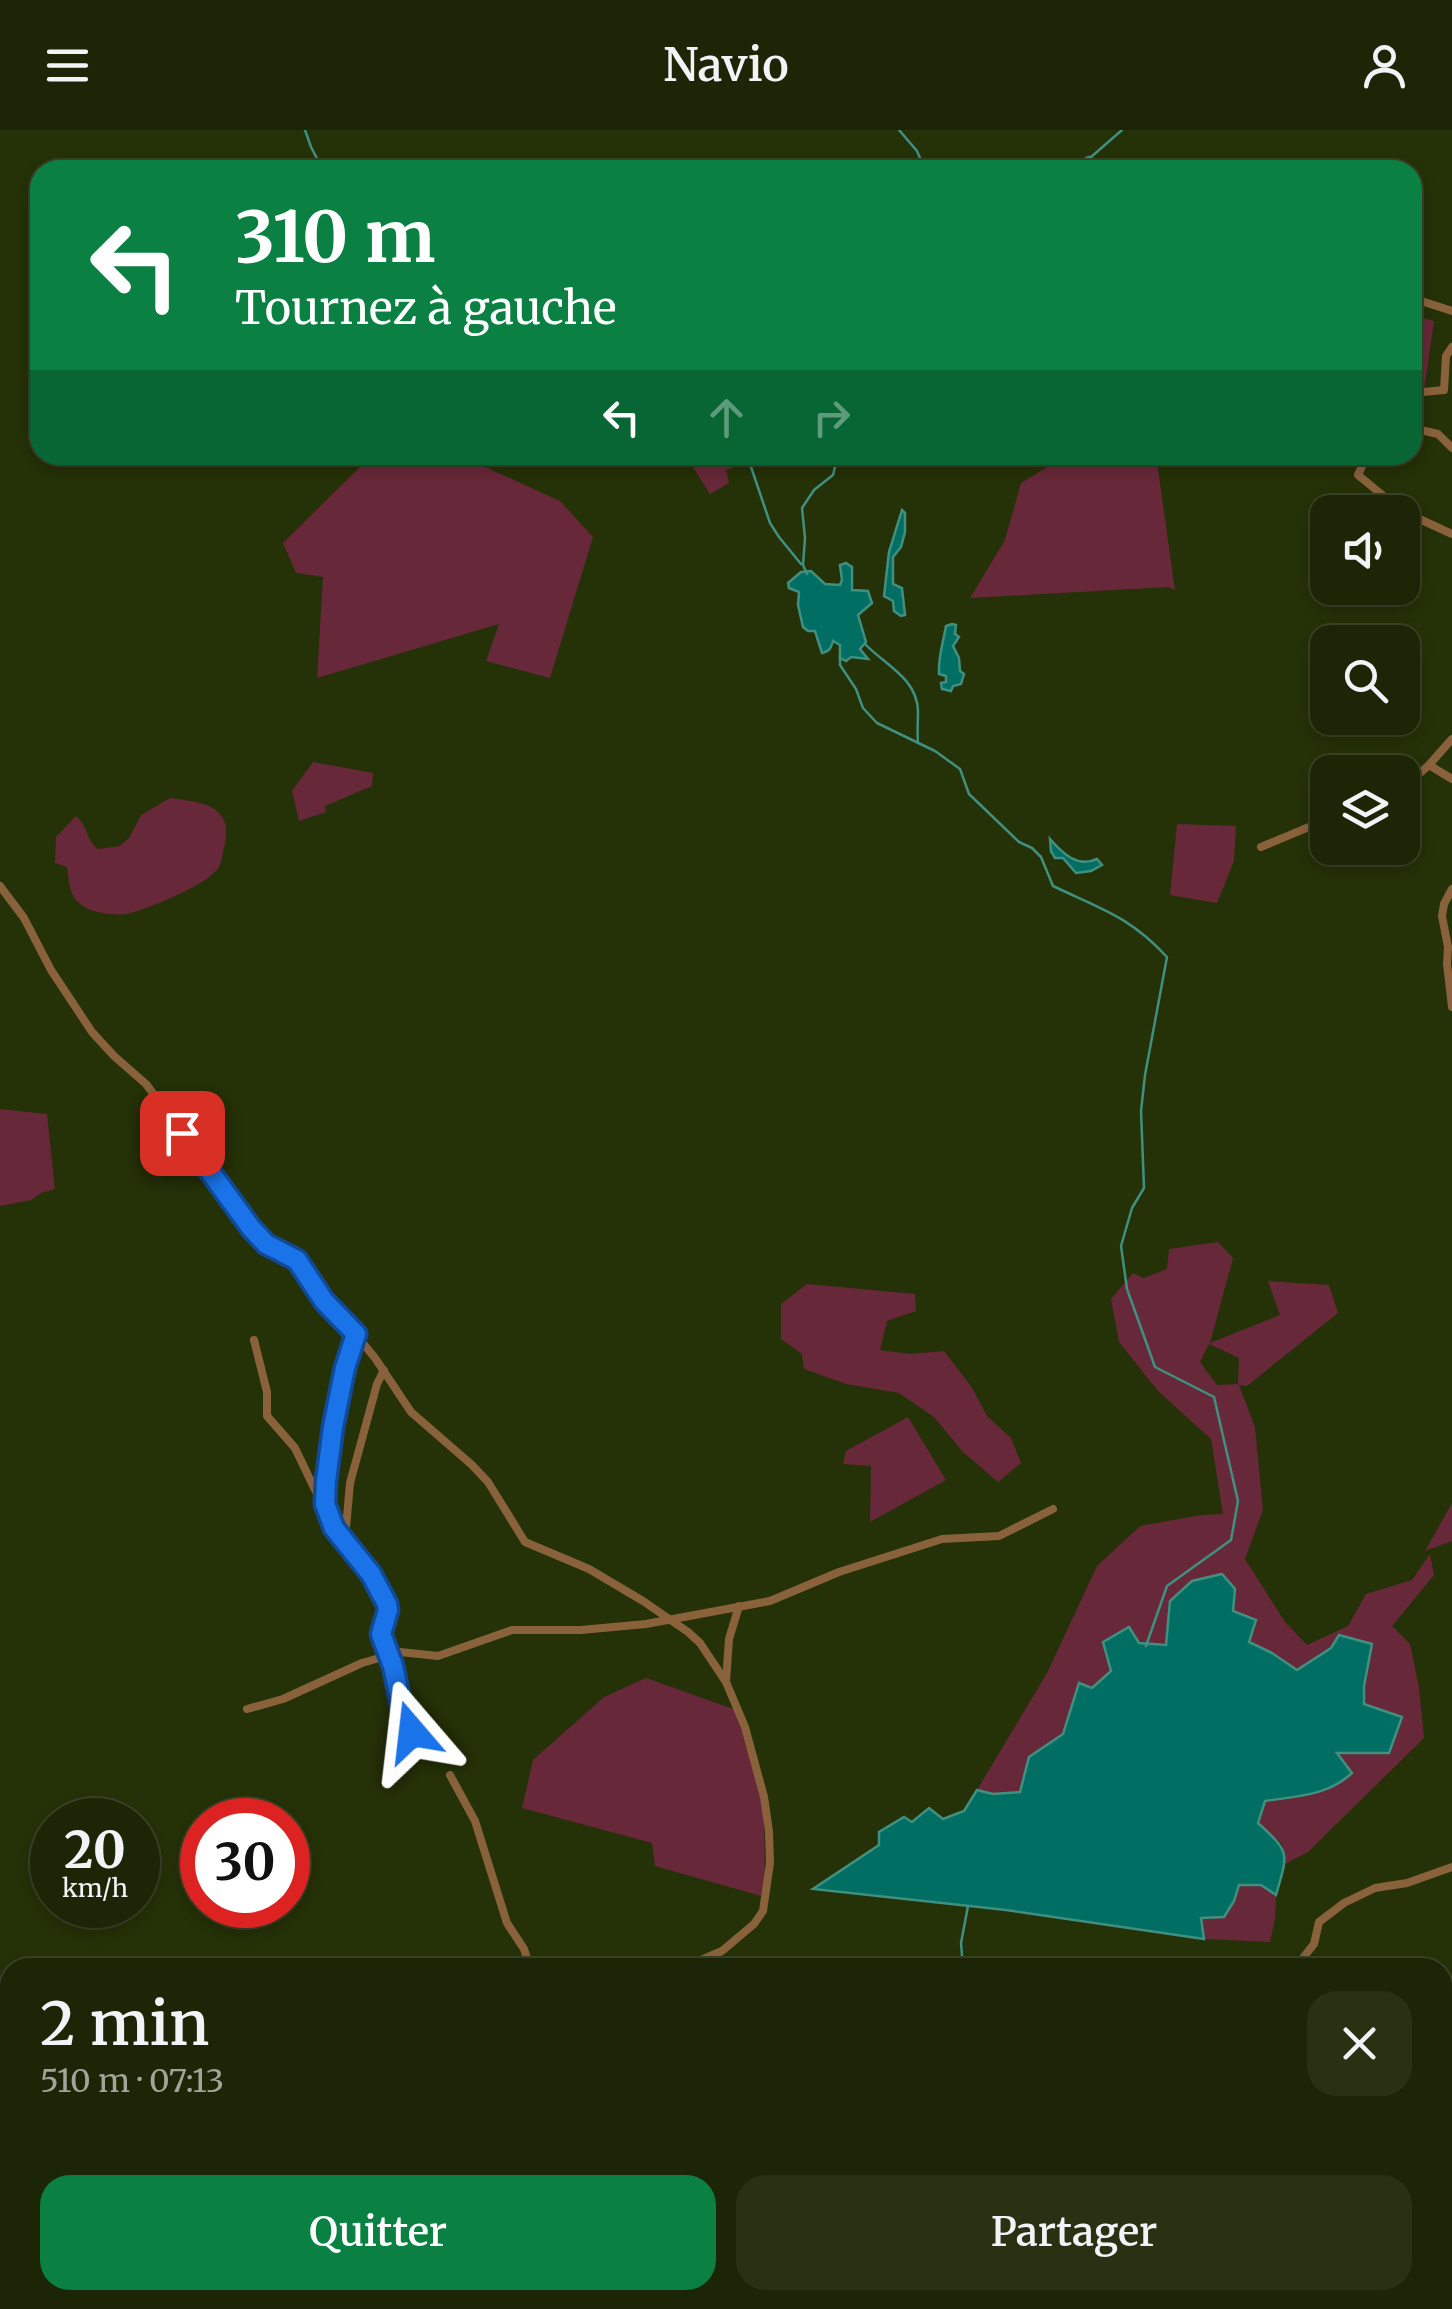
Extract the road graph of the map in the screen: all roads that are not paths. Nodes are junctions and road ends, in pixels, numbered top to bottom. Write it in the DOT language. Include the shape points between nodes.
graph roads {
  1 [pos="1422,301"];
  2 [pos="1452,311"];
  3 [pos="1452,347"];
  4 [pos="1448,391"];
  5 [pos="1422,392"];
  6 [pos="1422,430"];
  7 [pos="1452,448"];
  8 [pos="1362,465"];
  9 [pos="1452,534"];
  10 [pos="1452,739"];
  11 [pos="1429,765"];
  12 [pos="1420,773"];
  13 [pos="1452,779"];
  14 [pos="1310,827"];
  15 [pos="1262,847"];
  16 [pos="0,886"];
  17 [pos="1452,889"];
  18 [pos="1452,1007"];
  19 [pos="356,1334"];
  20 [pos="254,1340"];
  21 [pos="384,1370"];
  22 [pos="325,1504"];
  23 [pos="1053,1509"];
  24 [pos="345,1539"];
  25 [pos="739,1606"];
  26 [pos="671,1620"];
  27 [pos="389,1655"];
  28 [pos="726,1682"];
  29 [pos="246,1709"];
  30 [pos="424,1746"];
  31 [pos="450,1775"];
  32 [pos="1452,1867"];
  33 [pos="527,1958"];
  34 [pos="706,1958"];
  35 [pos="1303,1958"];
  1 -- 2 [label="street"];
  3 -- 4 [label="street" via="1446,356"];
  4 -- 5 [label="street"];
  6 -- 7 [label="street"];
  8 -- 9 [label="street" via="1358,475 1392,503"];
  10 -- 11 [label="street"];
  11 -- 12 [label="street"];
  11 -- 13 [label="street"];
  14 -- 15 [label="street"];
  16 -- 19 [label="street" via="92,1032 146,1084 251,1228 297,1260"];
  17 -- 18 [label="street" via="1442,916"];
  19 -- 21 [label="street"];
  19 -- 22 [label="street" via="333,1427"];
  20 -- 22 [label="street" via="267,1416 299,1454"];
  21 -- 24 [label="street" via="350,1482"];
  21 -- 26 [label="street" via="410,1412 488,1482 525,1542 590,1569"];
  22 -- 24 [label="street"];
  23 -- 25 [label="street" via="999,1536 942,1539"];
  24 -- 27 [label="street" via="387,1604 381,1634"];
  25 -- 26 [label="street"];
  25 -- 28 [label="street"];
  26 -- 27 [label="street" via="594,1630 516,1629 438,1656"];
  26 -- 28 [label="street" via="700,1643"];
  27 -- 29 [label="street"];
  27 -- 30 [label="street" via="406,1720"];
  28 -- 34 [label="street" via="746,1727 770,1847 765,1896 754,1924"];
  31 -- 33 [label="street" via="475,1820 507,1923"];
  32 -- 35 [label="street" via="1344,1903 1319,1922"];
}
